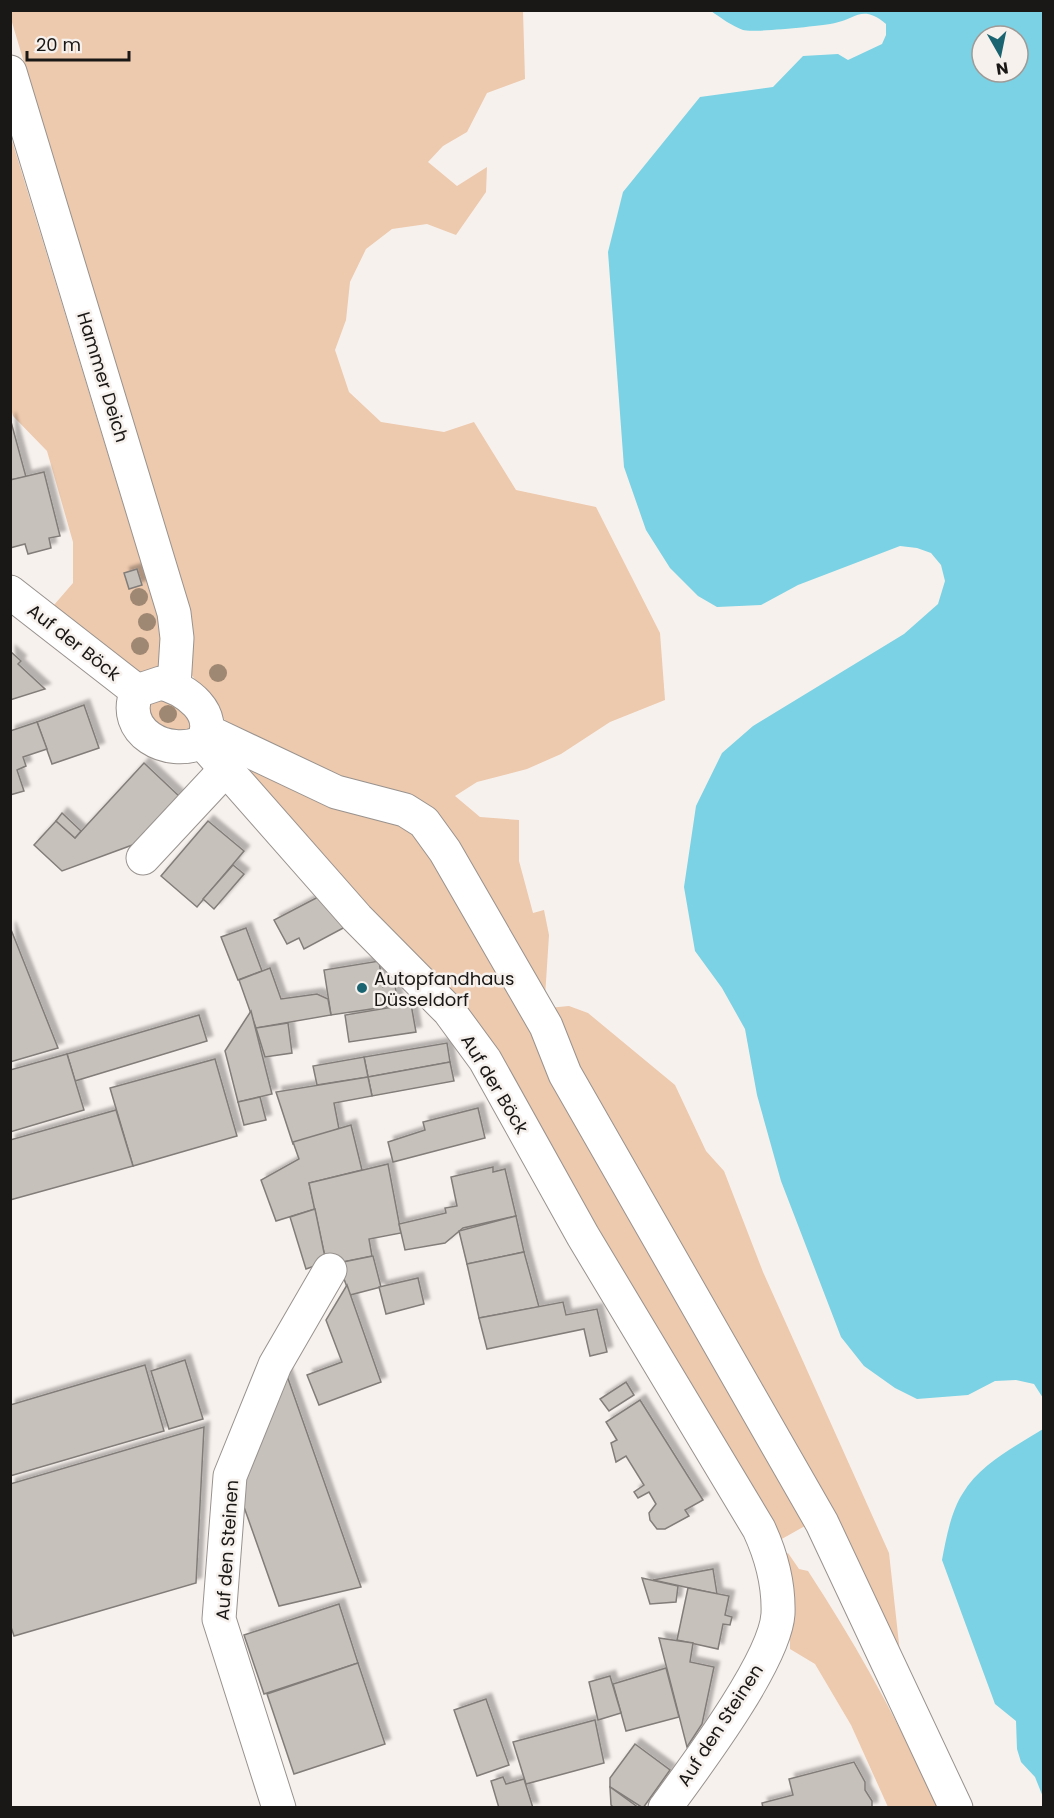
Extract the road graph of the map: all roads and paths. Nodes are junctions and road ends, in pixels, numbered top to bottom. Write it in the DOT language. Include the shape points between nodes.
graph roads {
  1 [pos="10,72"];
  2 [pos="10,592"];
  3 [pos="174,686"];
  4 [pos="137,691"];
  5 [pos="205,736"];
  6 [pos="225,770"];
  7 [pos="143,858"];
  8 [pos="330,1270"];
  9 [pos="708,1441"];
  10 [pos="279,1808"];
  11 [pos="665,1808"];
  12 [pos="956,1808"];
  1 -- 3 [label="street, Hammer Deich" via="174,613"];
  2 -- 4 [label="street, Auf der Böck"];
  3 -- 4 [label="street, Auf der Böck" via="161,683"];
  3 -- 5 [label="street, Auf der Böck" via="198,704"];
  4 -- 5 [label="street, Auf der Böck" via="132,706 144,734 177,747 188,747"];
  5 -- 6 [label="street, Auf der Böck"];
  5 -- 12 [label="street" via="336,792 405,810 424,822 445,851 546,1026 565,1074 822,1523"];
  6 -- 7 [label="street"];
  6 -- 9 [label="street, Auf der Böck" via="357,918 448,1011 485,1060 583,1236"];
  8 -- 10 [label="street, Auf den Steinen" via="275,1365 231,1476 219,1619"];
  9 -- 11 [label="street, Auf den Steinen" via="767,1548 778,1613 764,1656 744,1692"];
}
